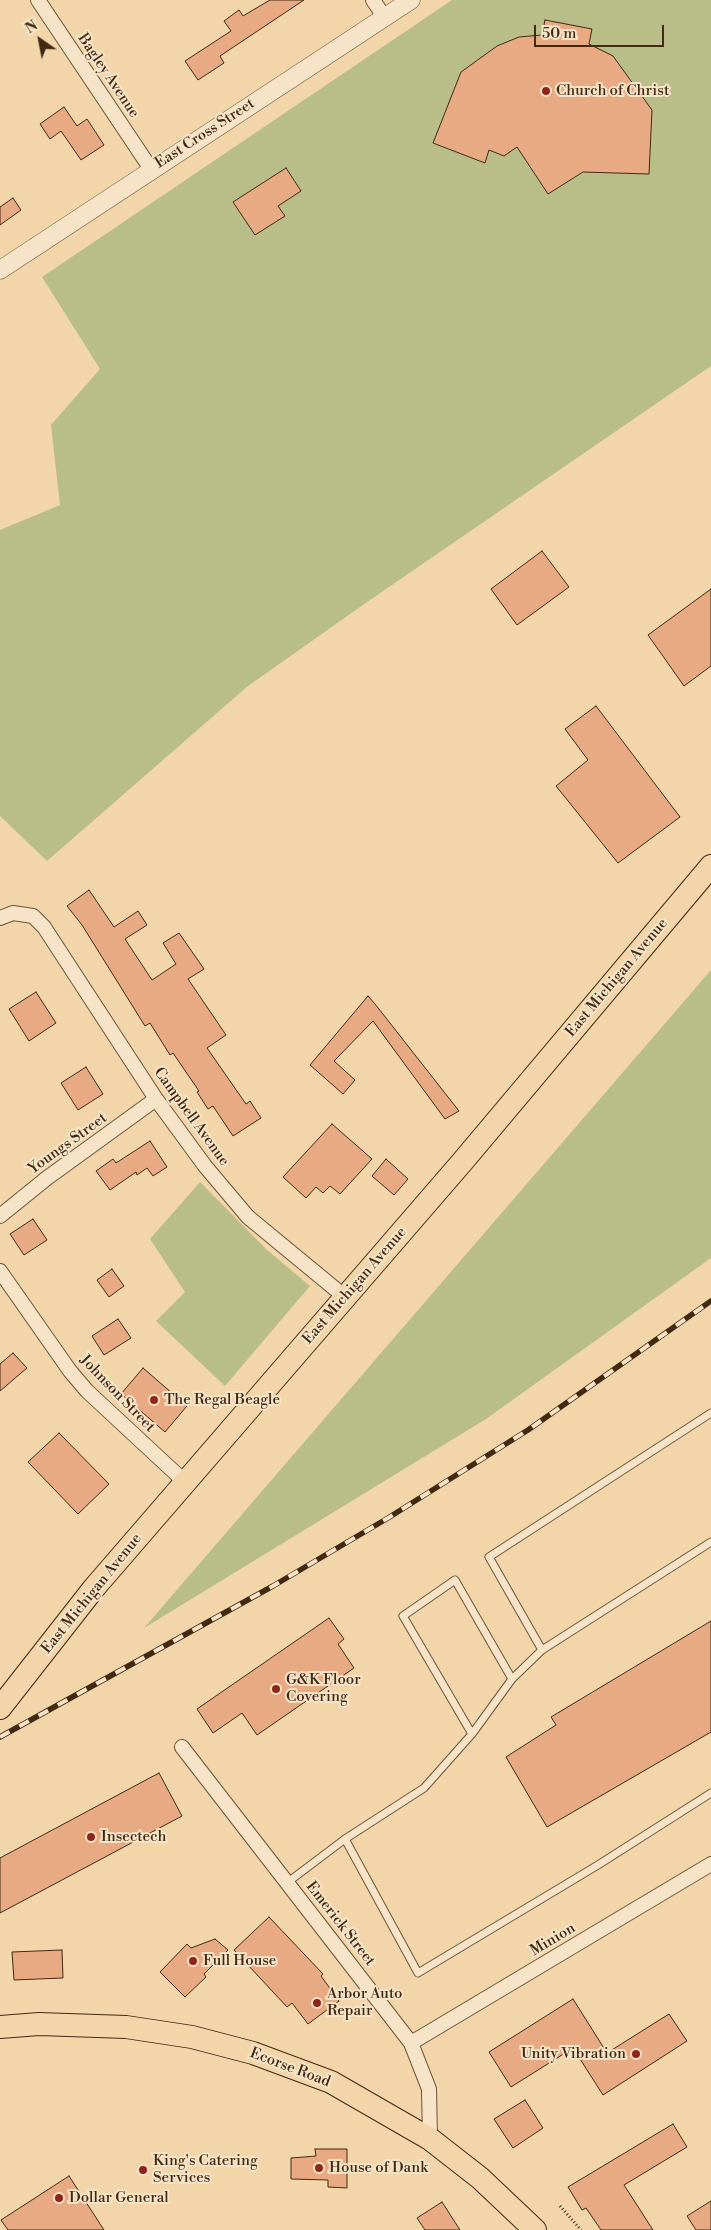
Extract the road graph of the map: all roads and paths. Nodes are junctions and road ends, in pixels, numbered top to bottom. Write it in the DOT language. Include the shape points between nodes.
graph roads {
  1 [pos="38,0"];
  2 [pos="373,0"];
  3 [pos="411,0"];
  4 [pos="385,18"];
  5 [pos="150,169"];
  6 [pos="0,270"];
  7 [pos="711,866"];
  8 [pos="0,918"];
  9 [pos="156,1099"];
  10 [pos="0,1216"];
  11 [pos="0,1271"];
  12 [pos="345,1298"];
  13 [pos="711,1413"];
  14 [pos="185,1482"];
  15 [pos="711,1542"];
  16 [pos="542,1650"];
  17 [pos="512,1679"];
  18 [pos="3,1701"];
  19 [pos="472,1734"];
  20 [pos="182,1748"];
  21 [pos="711,1793"];
  22 [pos="345,1839"];
  23 [pos="711,1864"];
  24 [pos="288,1882"];
  25 [pos="0,2027"];
  26 [pos="412,2043"];
  27 [pos="430,2138"];
  28 [pos="560,2206"];
  29 [pos="535,2230"];
  30 [pos="581,2230"];
  1 -- 5 [label="street, Bagley Avenue"];
  2 -- 4 [label="street"];
  3 -- 4 [label="street, East Cross Street"];
  4 -- 5 [label="street, East Cross Street"];
  5 -- 6 [label="street, East Cross Street"];
  7 -- 12 [label="main road, East Michigan Avenue"];
  8 -- 9 [label="street, Campbell Avenue" via="13,913 32,916 44,927"];
  9 -- 10 [label="street, Youngs Street"];
  9 -- 12 [label="street, Campbell Avenue" via="205,1166 248,1217"];
  11 -- 14 [label="street, Johnson Street" via="70,1371"];
  12 -- 14 [label="main road, East Michigan Avenue"];
  13 -- 16 [label="lane" via="489,1557"];
  14 -- 18 [label="main road, East Michigan Avenue"];
  15 -- 16 [label="lane"];
  16 -- 17 [label="lane"];
  17 -- 19 [label="lane"];
  17 -- 19 [label="lane" via="455,1580 403,1616"];
  19 -- 22 [label="lane" via="424,1788"];
  20 -- 24 [label="street, Emerick Street"];
  21 -- 22 [label="lane" via="418,1973"];
  22 -- 24 [label="lane"];
  23 -- 26 [label="street, Minion"];
  24 -- 26 [label="street, Emerick Street"];
  25 -- 27 [label="main road, Ecorse Road" via="39,2024 126,2027 192,2037 245,2050 331,2082"];
  26 -- 27 [label="street, Emerick Street" via="429,2089"];
  27 -- 29 [label="main road, Ecorse Road" via="480,2178"];
  28 -- 30 [label="path"];
}
